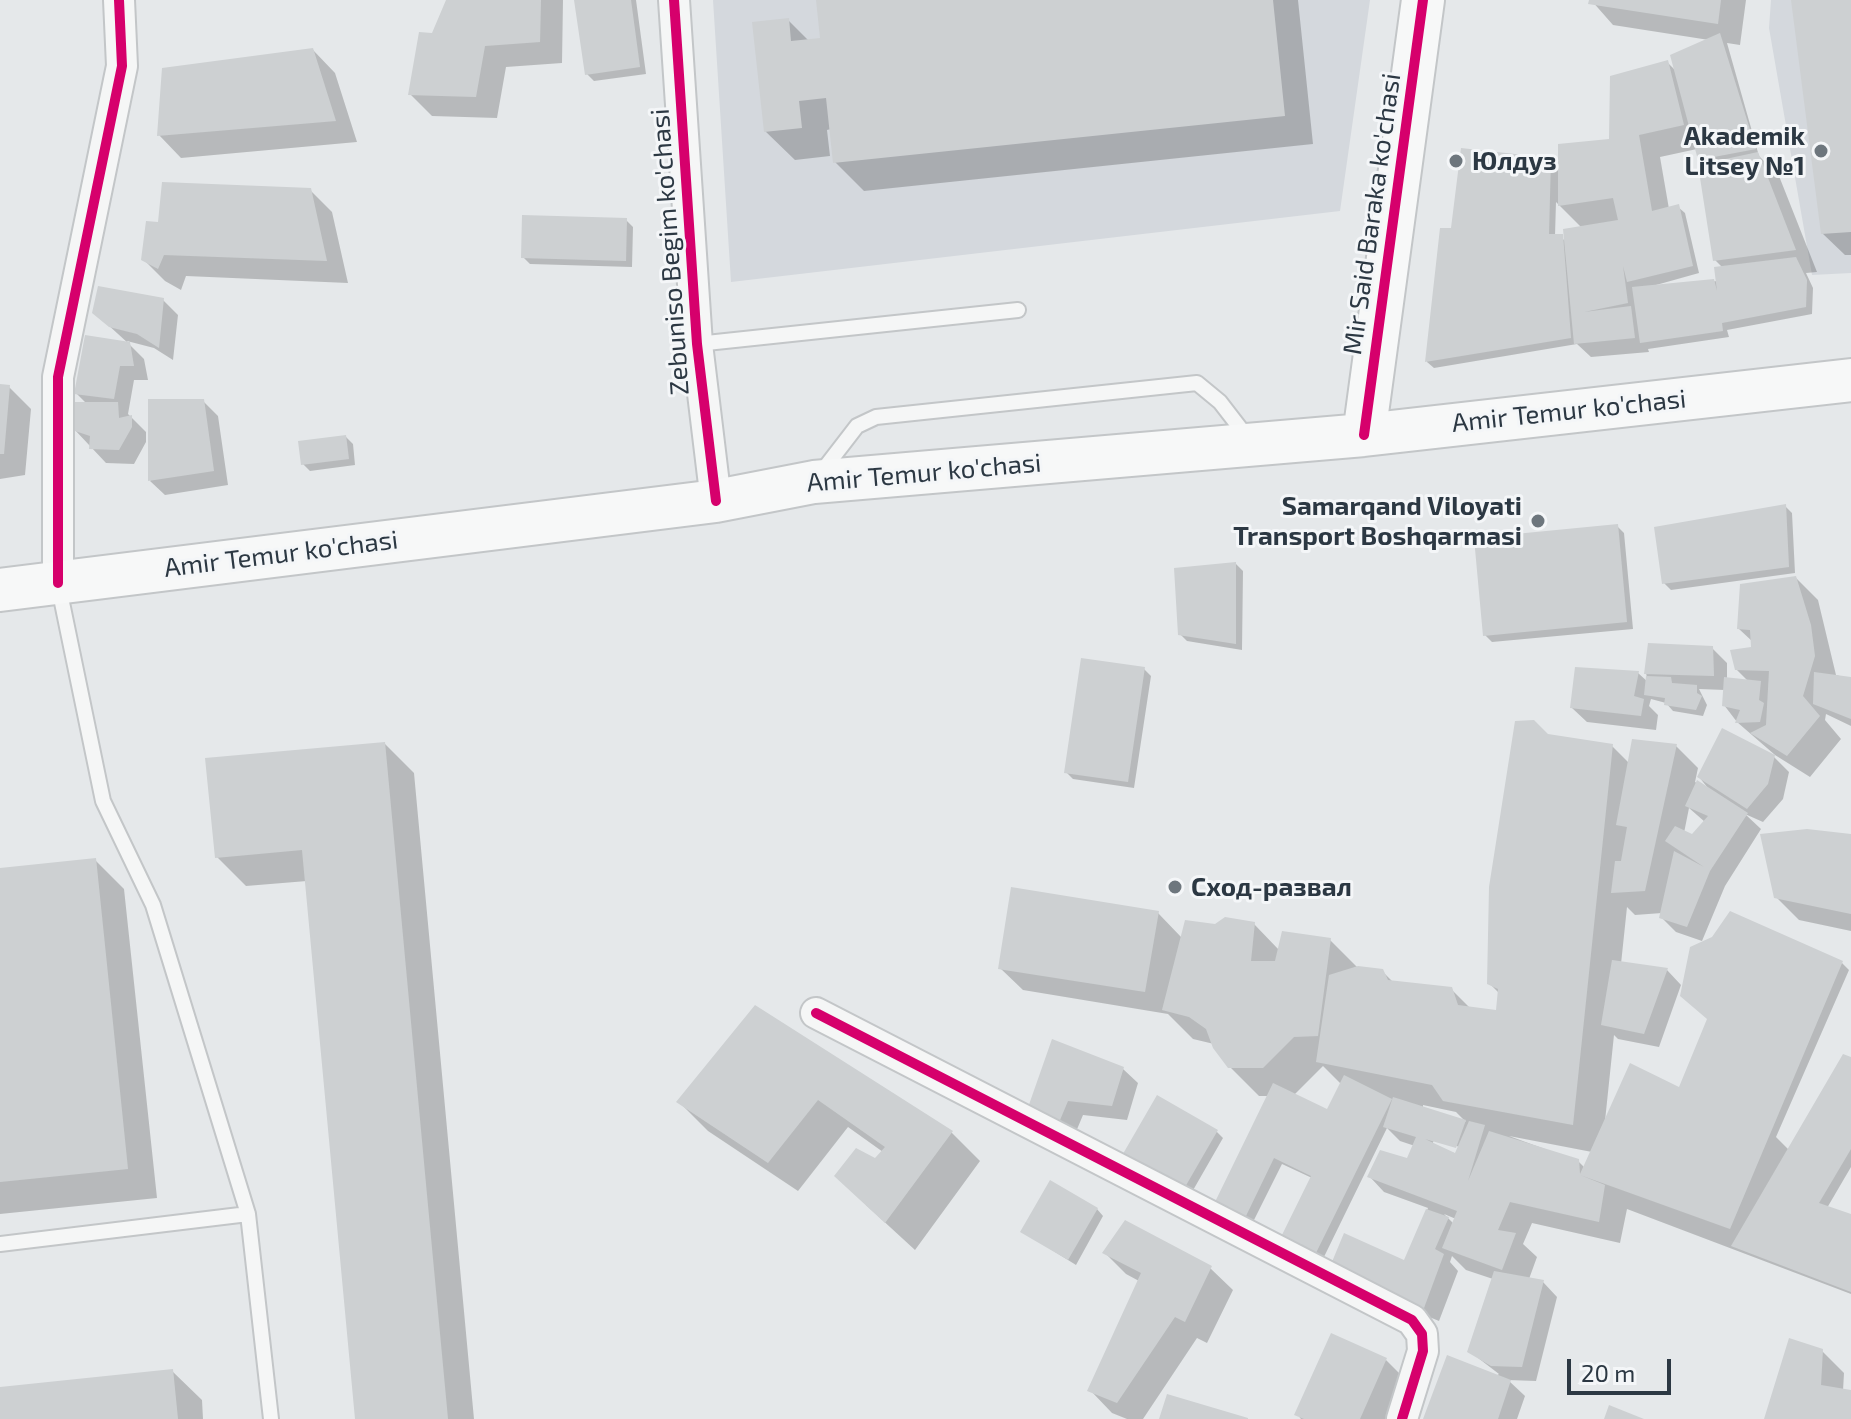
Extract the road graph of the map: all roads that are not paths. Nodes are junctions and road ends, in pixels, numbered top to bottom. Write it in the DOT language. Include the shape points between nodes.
graph roads {
  1 [pos="119,0"];
  2 [pos="674,0"];
  3 [pos="1423,0"];
  4 [pos="1018,310"];
  5 [pos="697,344"];
  6 [pos="1851,380"];
  7 [pos="1364,435"];
  8 [pos="1252,444"];
  9 [pos="814,482"];
  10 [pos="716,501"];
  11 [pos="58,583"];
  12 [pos="0,590"];
  13 [pos="816,1013"];
  14 [pos="248,1214"];
  15 [pos="0,1244"];
  16 [pos="271,1419"];
  17 [pos="1402,1419"];
  1 -- 11 [label="street" via="122,66 58,377"];
  2 -- 5 [label="street, Zebuniso Begim ko'chasi"];
  3 -- 7 [label="main road, Mir Said Baraka ko'chasi"];
  4 -- 5 [label="lane"];
  5 -- 10 [label="street, Zebuniso Begim ko'chasi"];
  6 -- 7 [label="main road, Amir Temur ko'chasi"];
  7 -- 8 [label="main road, Amir Temur ko'chasi"];
  8 -- 9 [label="main road, Amir Temur ko'chasi"];
  8 -- 9 [label="lane" via="1220,402 1197,383 876,417 857,426"];
  9 -- 10 [label="main road, Amir Temur ko'chasi"];
  10 -- 11 [label="main road, Amir Temur ko'chasi"];
  11 -- 12 [label="main road, Amir Temur ko'chasi"];
  11 -- 14 [label="lane" via="103,801 153,905"];
  13 -- 17 [label="street" via="1412,1320 1422,1334 1423,1351"];
  14 -- 15 [label="lane"];
  14 -- 16 [label="lane"];
}
